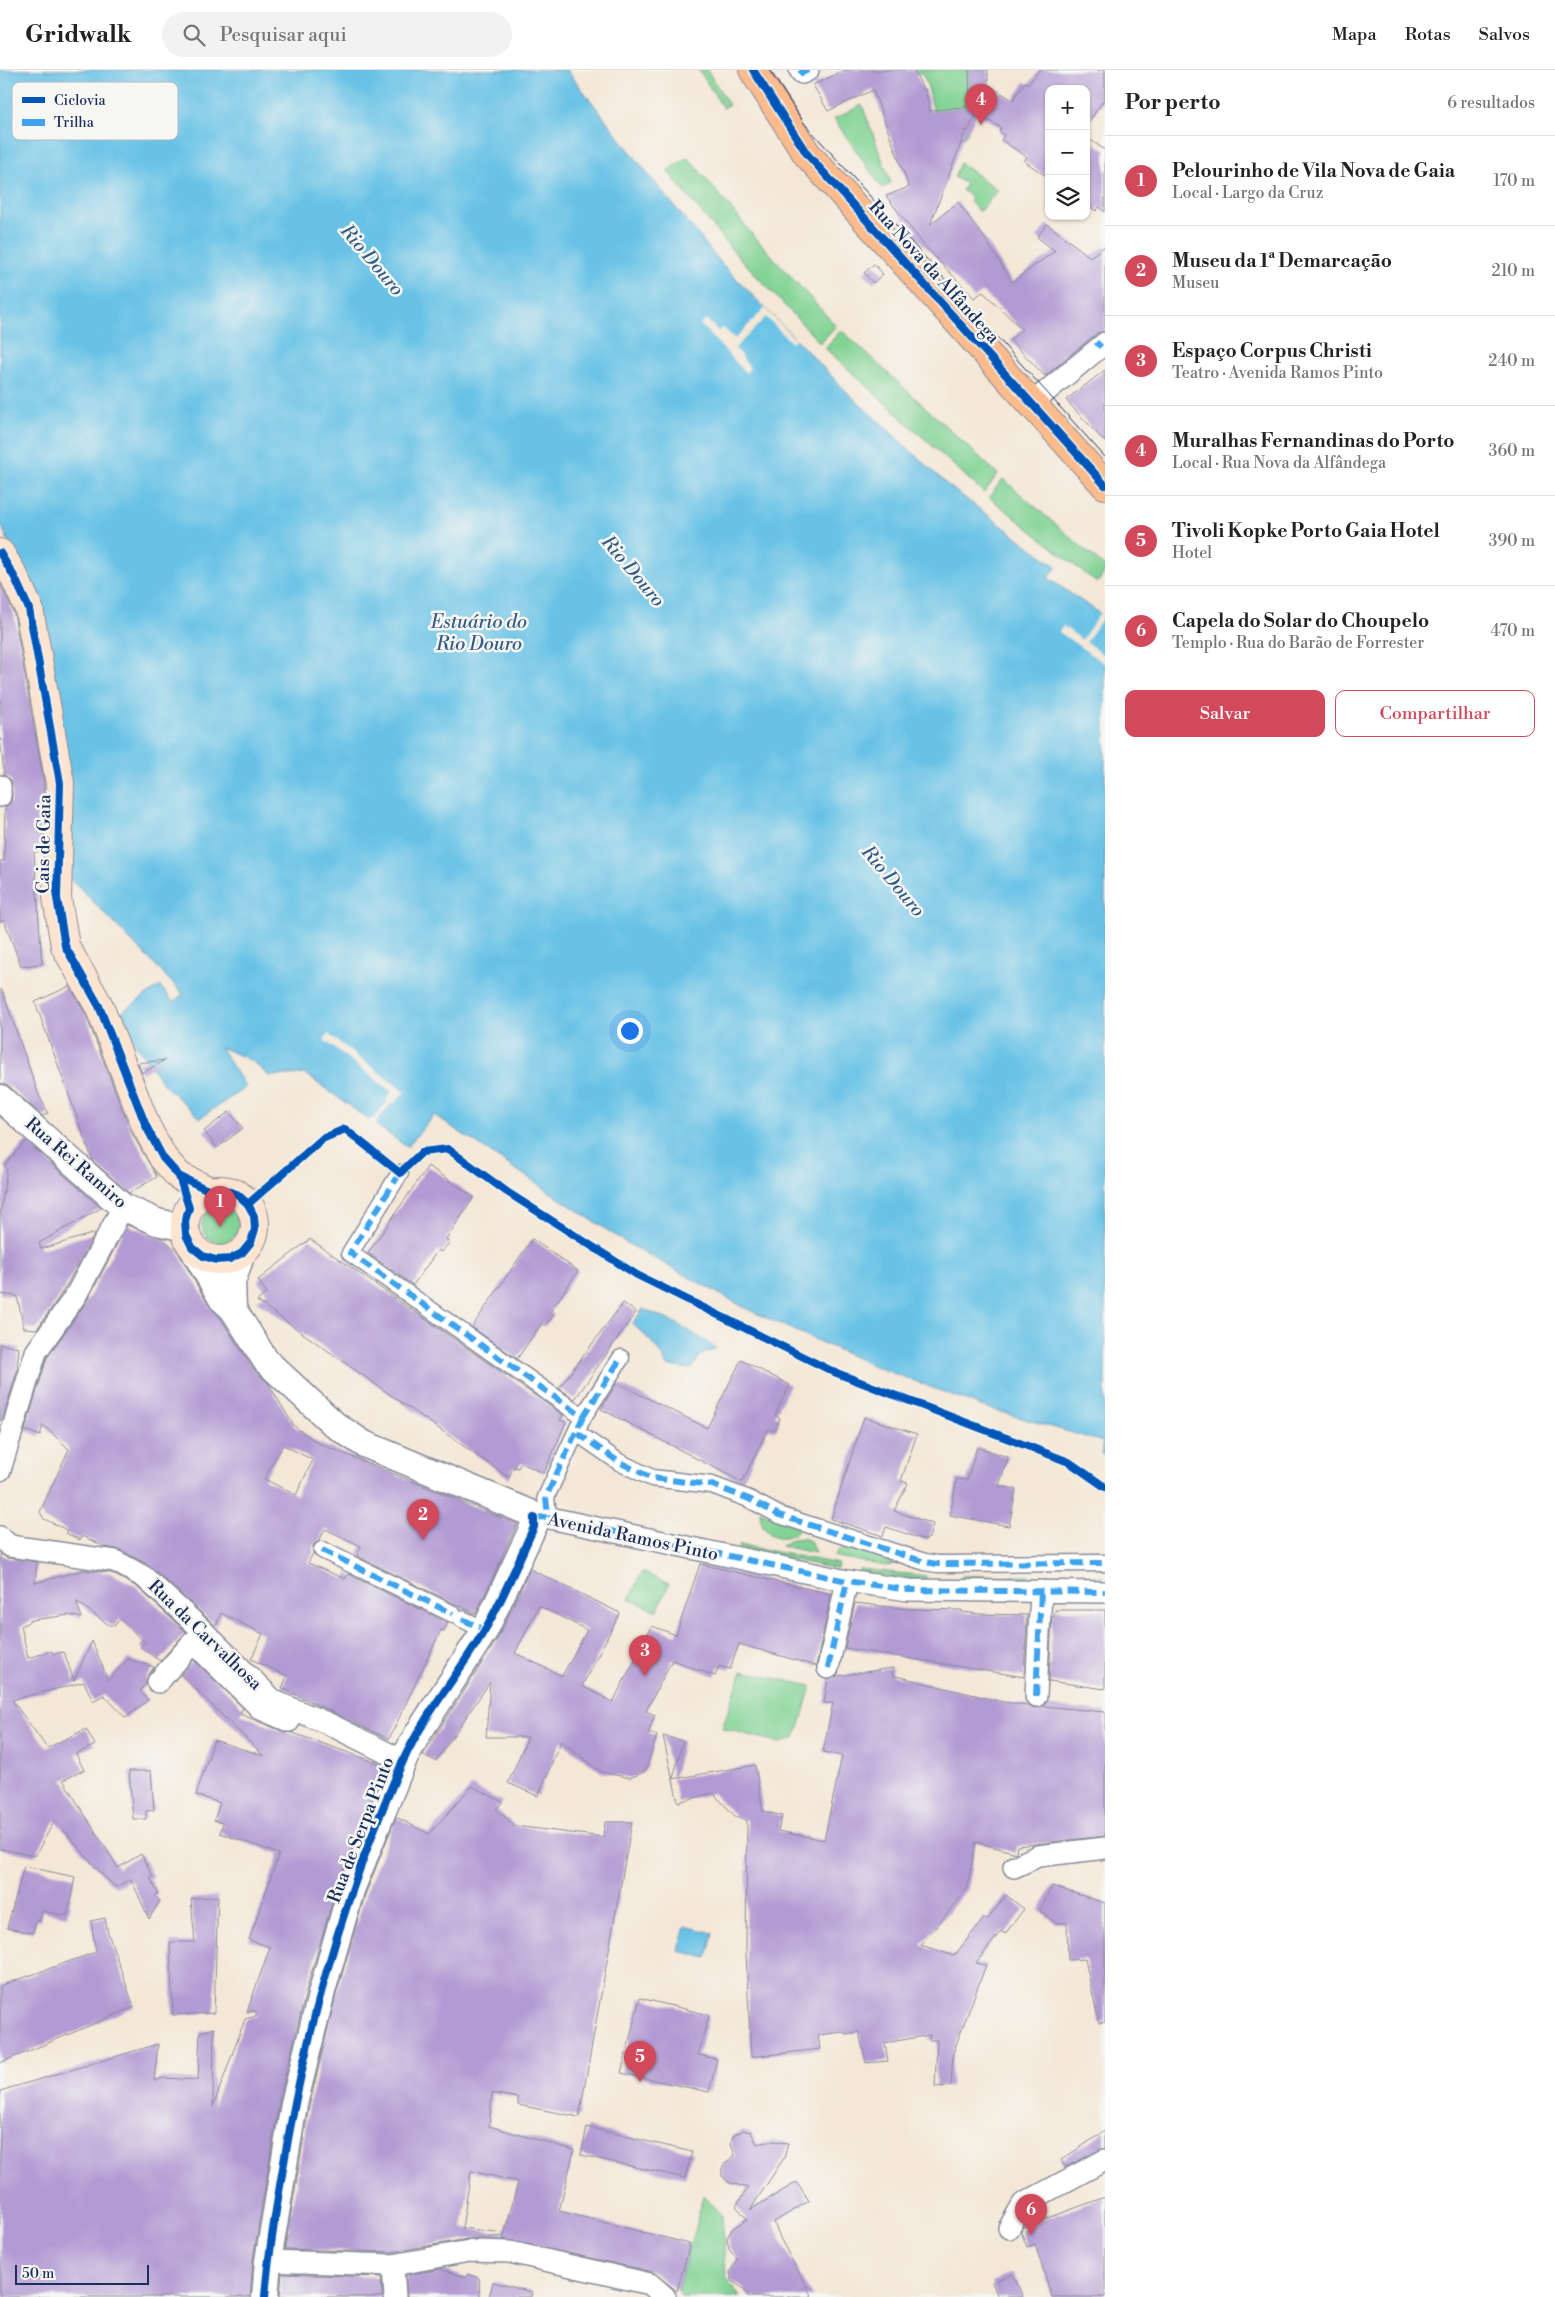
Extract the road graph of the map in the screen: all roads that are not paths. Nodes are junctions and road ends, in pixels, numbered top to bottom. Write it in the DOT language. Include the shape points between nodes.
graph roads {
  1 [pos="753,70"];
  2 [pos="800,70"];
  3 [pos="808,70"];
  4 [pos="1101,344"];
  5 [pos="1032,403"];
  6 [pos="1105,485"];
  7 [pos="0,553"];
  8 [pos="0,786"];
  9 [pos="0,796"];
  10 [pos="0,1098"];
  11 [pos="400,1173"];
  12 [pos="179,1176"];
  13 [pos="210,1191"];
  14 [pos="123,1207"];
  15 [pos="189,1228"];
  16 [pos="242,1253"];
  17 [pos="233,1309"];
  18 [pos="621,1358"];
  19 [pos="583,1417"];
  20 [pos="577,1433"];
  21 [pos="0,1470"];
  22 [pos="541,1518"];
  23 [pos="0,1537"];
  24 [pos="322,1550"];
  25 [pos="1105,1563"];
  26 [pos="847,1581"];
  27 [pos="1041,1592"];
  28 [pos="1105,1592"];
  29 [pos="485,1630"];
  30 [pos="828,1668"];
  31 [pos="158,1682"];
  32 [pos="1036,1696"];
  33 [pos="329,1724"];
  34 [pos="403,1761"];
  35 [pos="1105,1848"];
  36 [pos="1014,1867"];
  37 [pos="1105,2160"];
  38 [pos="1009,2228"];
  39 [pos="268,2261"];
  40 [pos="393,2265"];
  41 [pos="265,2297"];
  42 [pos="395,2297"];
  43 [pos="665,2297"];
  1 -- 5 [label="main road, Rua Nova da Alfândega" via="807,154"];
  2 -- 3 [label="street" via="802,73"];
  4 -- 5 [label="street"];
  5 -- 6 [label="main road, Rua Nova da Alfândega"];
  7 -- 12 [label="main road, Cais de Gaia" via="29,609 60,783 57,898 65,946 99,1006 146,1126 163,1158"];
  8 -- 9 [label="street"];
  10 -- 14 [label="street, Rua Rei Ramiro"];
  11 -- 19 [label="street" via="350,1253"];
  12 -- 13 [label="main road, Cais de Gaia"];
  12 -- 15 [label="main road, Cais de Gaia"];
  13 -- 15 [label="main road" via="198,1197"];
  13 -- 16 [label="main road" via="224,1190 237,1194 248,1204 254,1216 255,1229 251,1242"];
  14 -- 15 [label="street, Rua Rei Ramiro" via="157,1222"];
  14 -- 21 [label="street" via="76,1295 36,1352"];
  15 -- 16 [label="main road" via="203,1256 216,1260 230,1259"];
  15 -- 17 [label="street, Avenida Ramos Pinto" via="222,1299"];
  16 -- 17 [label="street, Avenida Ramos Pinto" via="232,1282"];
  17 -- 22 [label="street, Avenida Ramos Pinto" via="280,1377 350,1435 364,1444"];
  18 -- 19 [label="street"];
  19 -- 20 [label="street"];
  20 -- 22 [label="street" via="546,1497"];
  20 -- 25 [label="street" via="619,1462 652,1478 712,1485 779,1515 925,1562"];
  22 -- 26 [label="street, Avenida Ramos Pinto"];
  22 -- 29 [label="street, Rua de Serpa Pinto"];
  23 -- 33 [label="street, Rua da Carvalhosa" via="10,1546 115,1561 144,1577 274,1701"];
  24 -- 29 [label="street"];
  26 -- 27 [label="street, Avenida Ramos Pinto" via="908,1590"];
  26 -- 30 [label="street"];
  27 -- 28 [label="street, Avenida Ramos Pinto"];
  27 -- 32 [label="street"];
  29 -- 34 [label="street, Rua de Serpa Pinto"];
  31 -- 33 [label="street" via="194,1642 261,1709 318,1732"];
  33 -- 34 [label="street, Rua da Carvalhosa"];
  34 -- 39 [label="street, Rua de Serpa Pinto" via="352,1890 322,1991 294,2104"];
  35 -- 36 [label="street" via="1038,1856"];
  37 -- 38 [label="street" via="1023,2204"];
  39 -- 40 [label="street"];
  39 -- 41 [label="street, Rua de Serpa Pinto"];
  40 -- 42 [label="street"];
  40 -- 43 [label="street" via="469,2251 510,2252 650,2284"];
}
